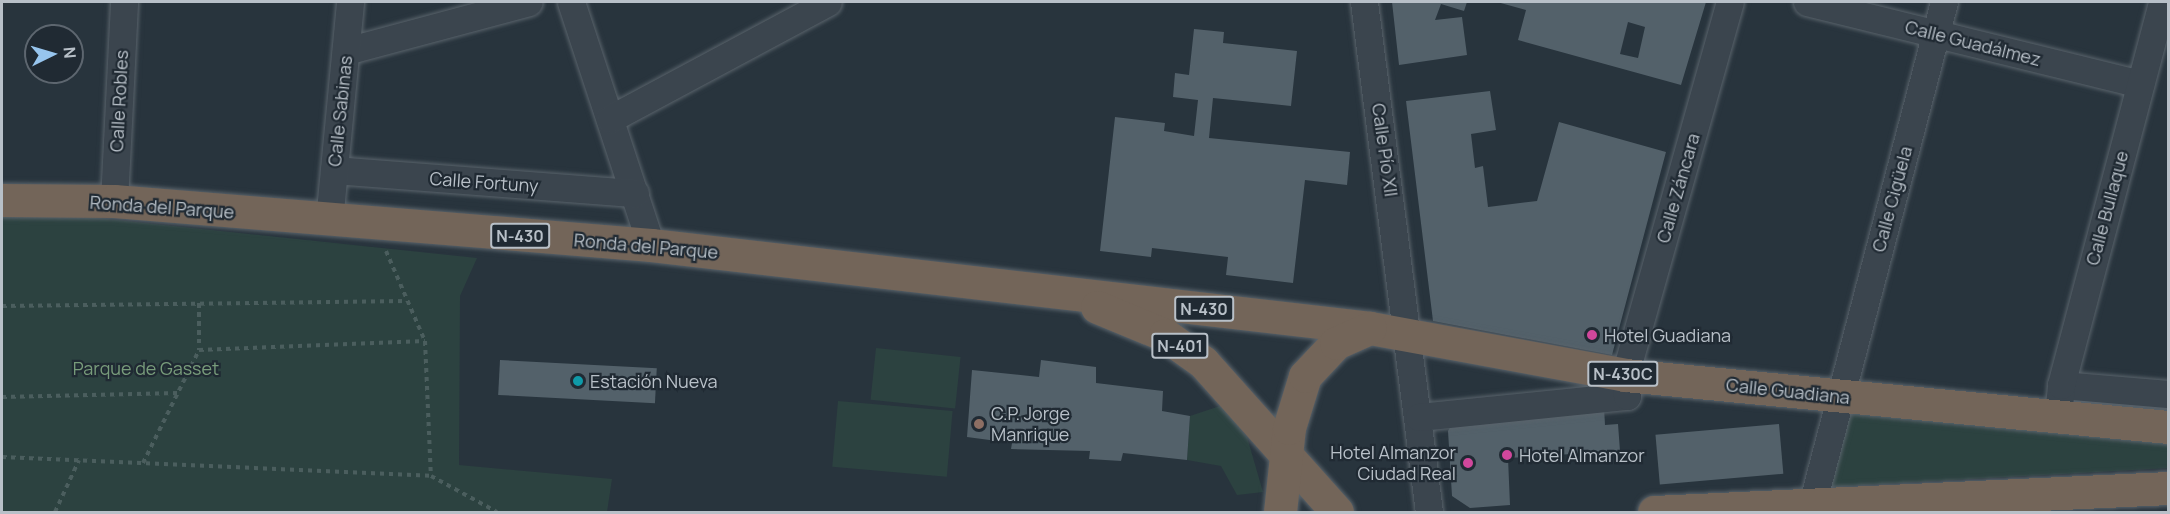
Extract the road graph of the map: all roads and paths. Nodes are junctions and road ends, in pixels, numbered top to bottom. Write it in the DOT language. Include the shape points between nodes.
graph roads {
  1 [pos="124,2"];
  2 [pos="350,2"];
  3 [pos="530,2"];
  4 [pos="571,2"];
  5 [pos="828,2"];
  6 [pos="1364,2"];
  7 [pos="1730,2"];
  8 [pos="1807,2"];
  9 [pos="1944,2"];
  10 [pos="2162,2"];
  11 [pos="1935,34"];
  12 [pos="346,51"];
  13 [pos="2140,84"];
  14 [pos="610,119"];
  15 [pos="334,170"];
  16 [pos="634,193"];
  17 [pos="2,200"];
  18 [pos="114,201"];
  19 [pos="329,220"];
  20 [pos="651,245"];
  21 [pos="384,249"];
  22 [pos="1038,289"];
  23 [pos="1405,298"];
  24 [pos="408,301"];
  25 [pos="199,303"];
  26 [pos="2,306"];
  27 [pos="1370,328"];
  28 [pos="1410,335"];
  29 [pos="425,341"];
  30 [pos="199,350"];
  31 [pos="1625,375"];
  32 [pos="178,393"];
  33 [pos="2169,394"];
  34 [pos="1840,396"];
  35 [pos="2,397"];
  36 [pos="2059,400"];
  37 [pos="1419,417"];
  38 [pos="2169,427"];
  39 [pos="1287,455"];
  40 [pos="2,457"];
  41 [pos="79,460"];
  42 [pos="143,463"];
  43 [pos="431,476"];
  44 [pos="2169,488"];
  45 [pos="2093,503"];
  46 [pos="1812,506"];
  47 [pos="1981,506"];
  48 [pos="1662,512"];
  49 [pos="55,513"];
  50 [pos="497,513"];
  51 [pos="1280,513"];
  52 [pos="1337,513"];
  53 [pos="1429,513"];
  1 -- 18 [label="street, Calle Robles"];
  2 -- 12 [label="street, Calle Sabinas"];
  3 -- 12 [label="street"];
  4 -- 14 [label="street"];
  5 -- 14 [label="street"];
  6 -- 23 [label="street, Calle Pío XII"];
  7 -- 31 [label="street, Calle Záncara"];
  8 -- 11 [label="street, Calle Guadálmez"];
  9 -- 11 [label="street, Calle Cigüela"];
  10 -- 13 [label="street, Calle Bullaque"];
  11 -- 13 [label="street, Calle Guadálmez"];
  11 -- 34 [label="street, Calle Cigüela"];
  12 -- 15 [label="street, Calle Sabinas"];
  13 -- 36 [label="street, Calle Bullaque"];
  14 -- 16 [label="street"];
  15 -- 16 [label="street, Calle Fortuny"];
  15 -- 19 [label="street, Calle Sabinas"];
  16 -- 20 [label="street"];
  17 -- 18 [label="highway, Ronda del Parque / N-430"];
  18 -- 19 [label="highway, Ronda del Parque / N-430"];
  19 -- 20 [label="highway, Ronda del Parque / N-430"];
  20 -- 22 [label="highway, Ronda del Parque / N-430"];
  21 -- 24 [label="path"];
  22 -- 27 [label="highway, Ronda del Parque / N-430"];
  22 -- 39 [label="highway, Ronda del Parque / N-401" via="1165,335 1224,381"];
  23 -- 27 [label="street"];
  23 -- 28 [label="street, Calle Pío XII"];
  24 -- 25 [label="path"];
  24 -- 29 [label="path"];
  25 -- 26 [label="path"];
  25 -- 30 [label="path"];
  27 -- 28 [label="highway, Ronda del Parque"];
  27 -- 39 [label="highway" via="1336,343 1305,376"];
  28 -- 31 [label="highway, Calle Guadiana / N-430C"];
  28 -- 37 [label="street, Calle Pío XII"];
  29 -- 30 [label="path"];
  29 -- 43 [label="path"];
  30 -- 32 [label="path"];
  31 -- 34 [label="highway, Calle Guadiana / N-430C"];
  31 -- 37 [label="street, Calle Záncara" via="1627,396"];
  32 -- 35 [label="path"];
  32 -- 42 [label="path"];
  33 -- 36 [label="street, Calle Guadiana"];
  34 -- 36 [label="highway, Calle Guadiana / N-430C"];
  34 -- 46 [label="street, Calle Cigüela"];
  36 -- 38 [label="highway, Calle Guadiana / N-430C"];
  37 -- 53 [label="street, Calle Pío XII"];
  39 -- 51 [label="highway"];
  39 -- 52 [label="highway, Ronda del Parque"];
  40 -- 41 [label="path"];
  41 -- 42 [label="path"];
  41 -- 49 [label="path"];
  42 -- 43 [label="path"];
  43 -- 50 [label="path"];
  44 -- 45 [label="highway"];
  45 -- 47 [label="highway"];
  46 -- 47 [label="highway"];
  46 -- 48 [label="highway"];
}
